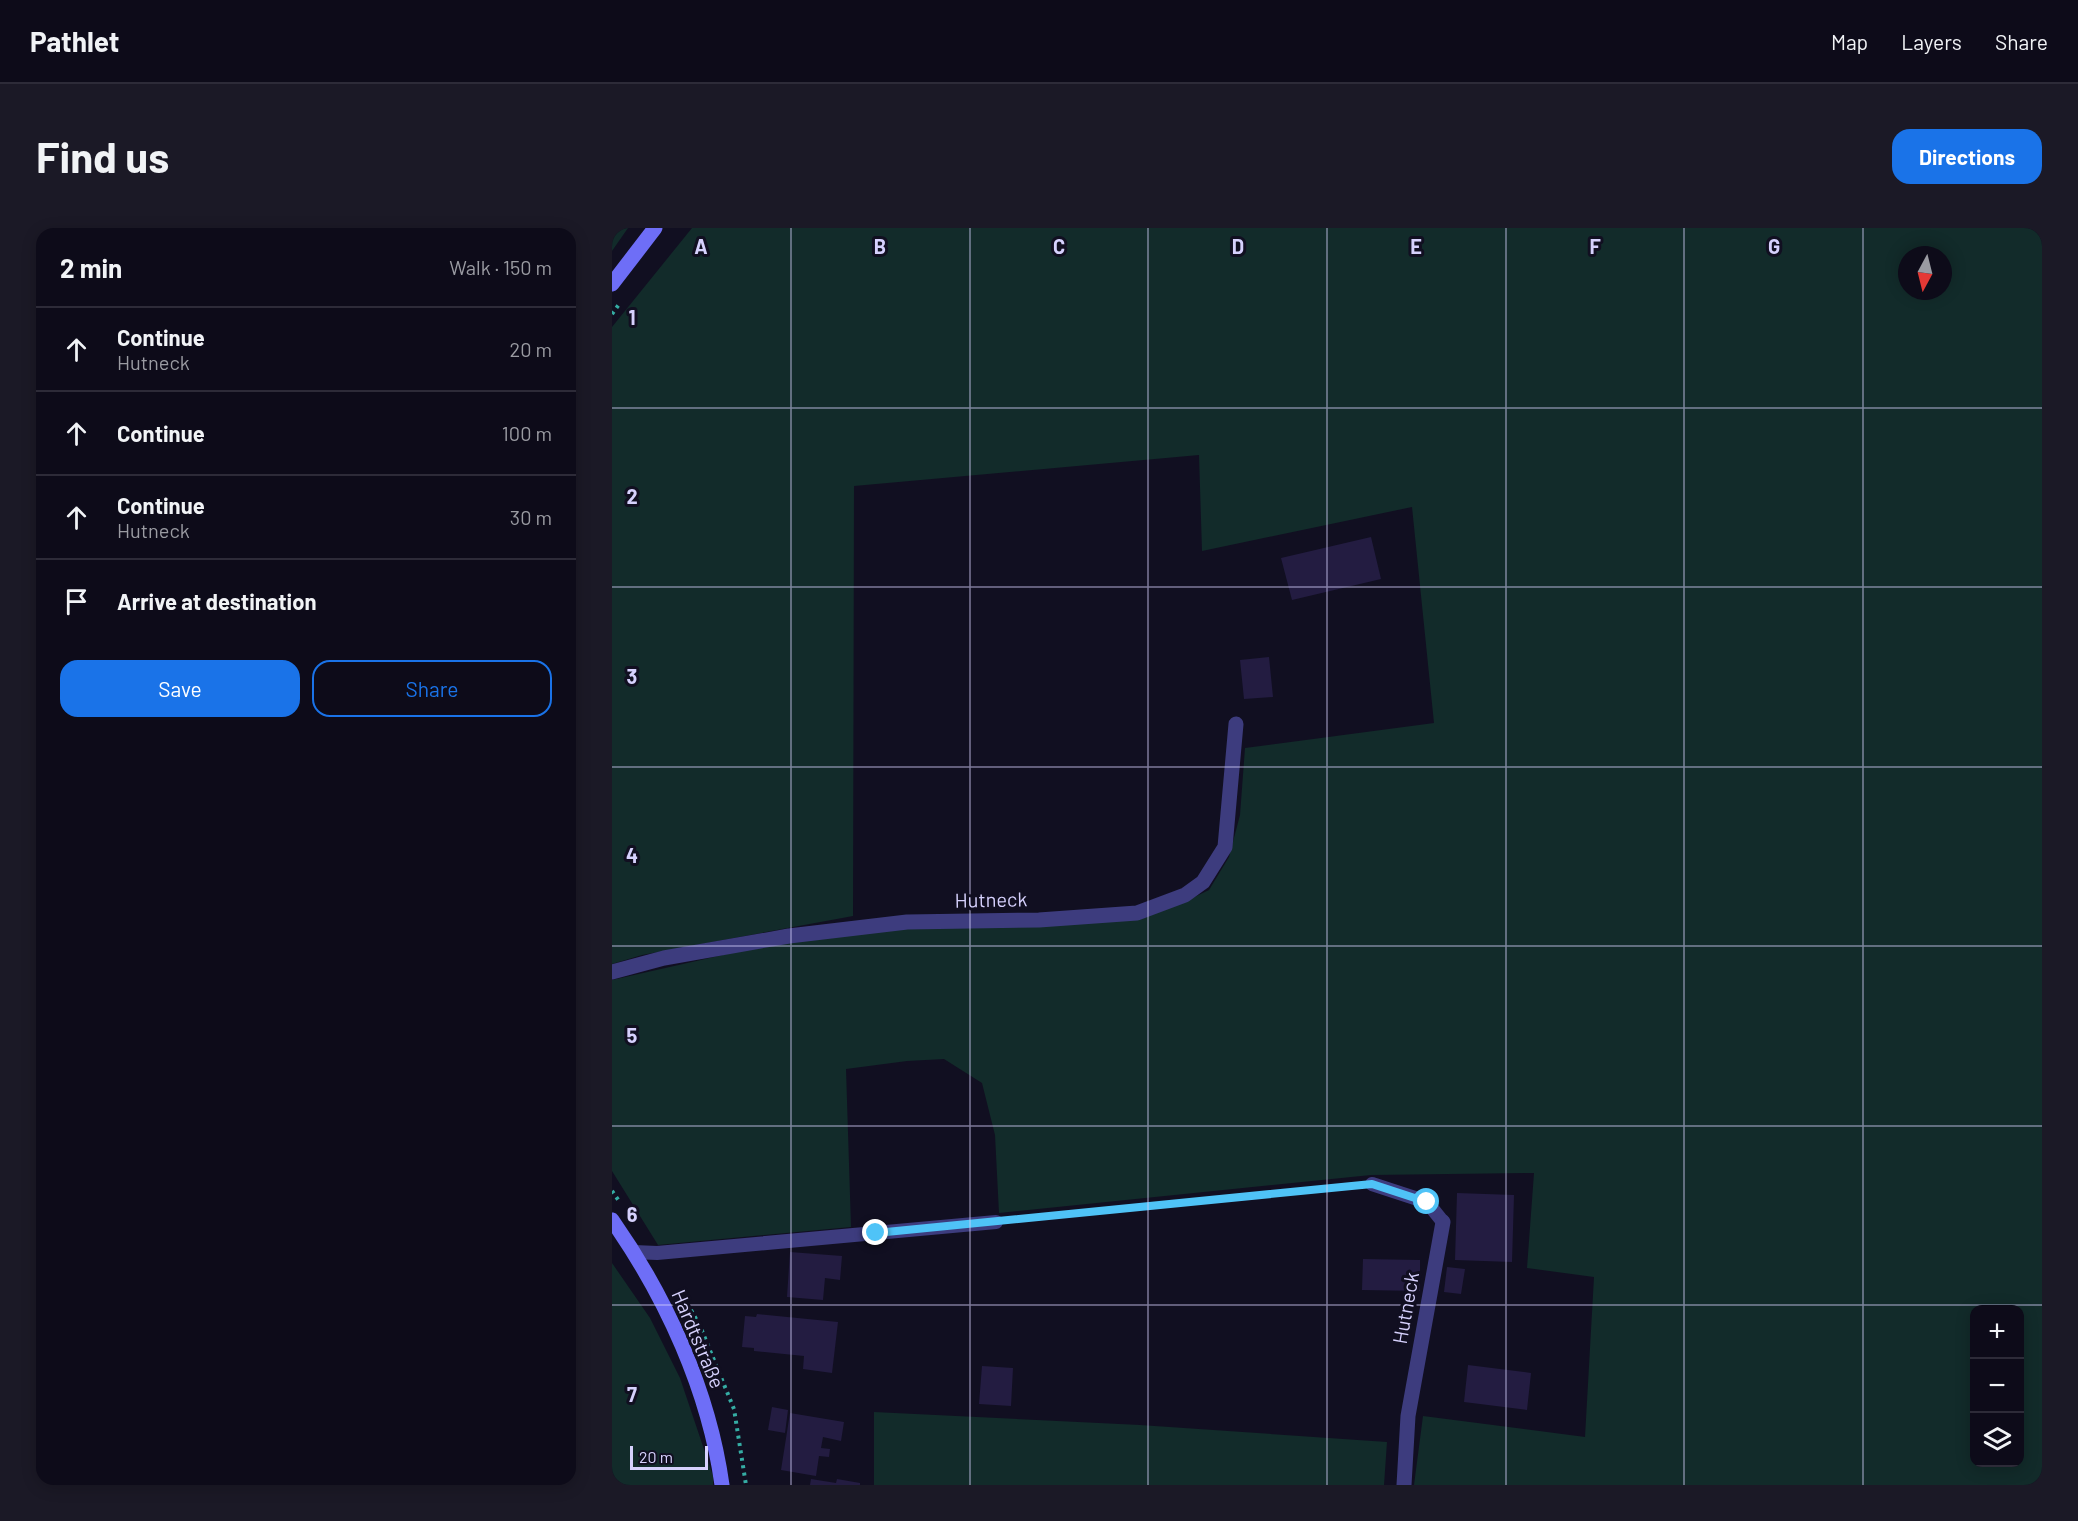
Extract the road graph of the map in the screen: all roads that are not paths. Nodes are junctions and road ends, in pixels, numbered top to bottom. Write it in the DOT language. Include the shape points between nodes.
graph roads {
  1 [pos="655,228"];
  2 [pos="612,284"];
  3 [pos="1236,724"];
  4 [pos="612,972"];
  5 [pos="1372,1184"];
  6 [pos="612,1220"];
  7 [pos="996,1222"];
  8 [pos="1443,1222"];
  9 [pos="634,1252"];
  10 [pos="722,1485"];
  11 [pos="1404,1485"];
  1 -- 2 [label="main road"];
  3 -- 4 [label="street, Hutneck" via="1225,847 1203,882 1185,896 1137,913 1039,920 907,922 789,936 664,958"];
  5 -- 8 [label="lane, Hutneck" via="1427,1202"];
  6 -- 9 [label="main road, Hardtstraße"];
  7 -- 9 [label="lane"];
  8 -- 11 [label="street, Hutneck" via="1408,1416"];
  9 -- 10 [label="main road, Hardtstraße" via="694,1374 717,1447"];
}
